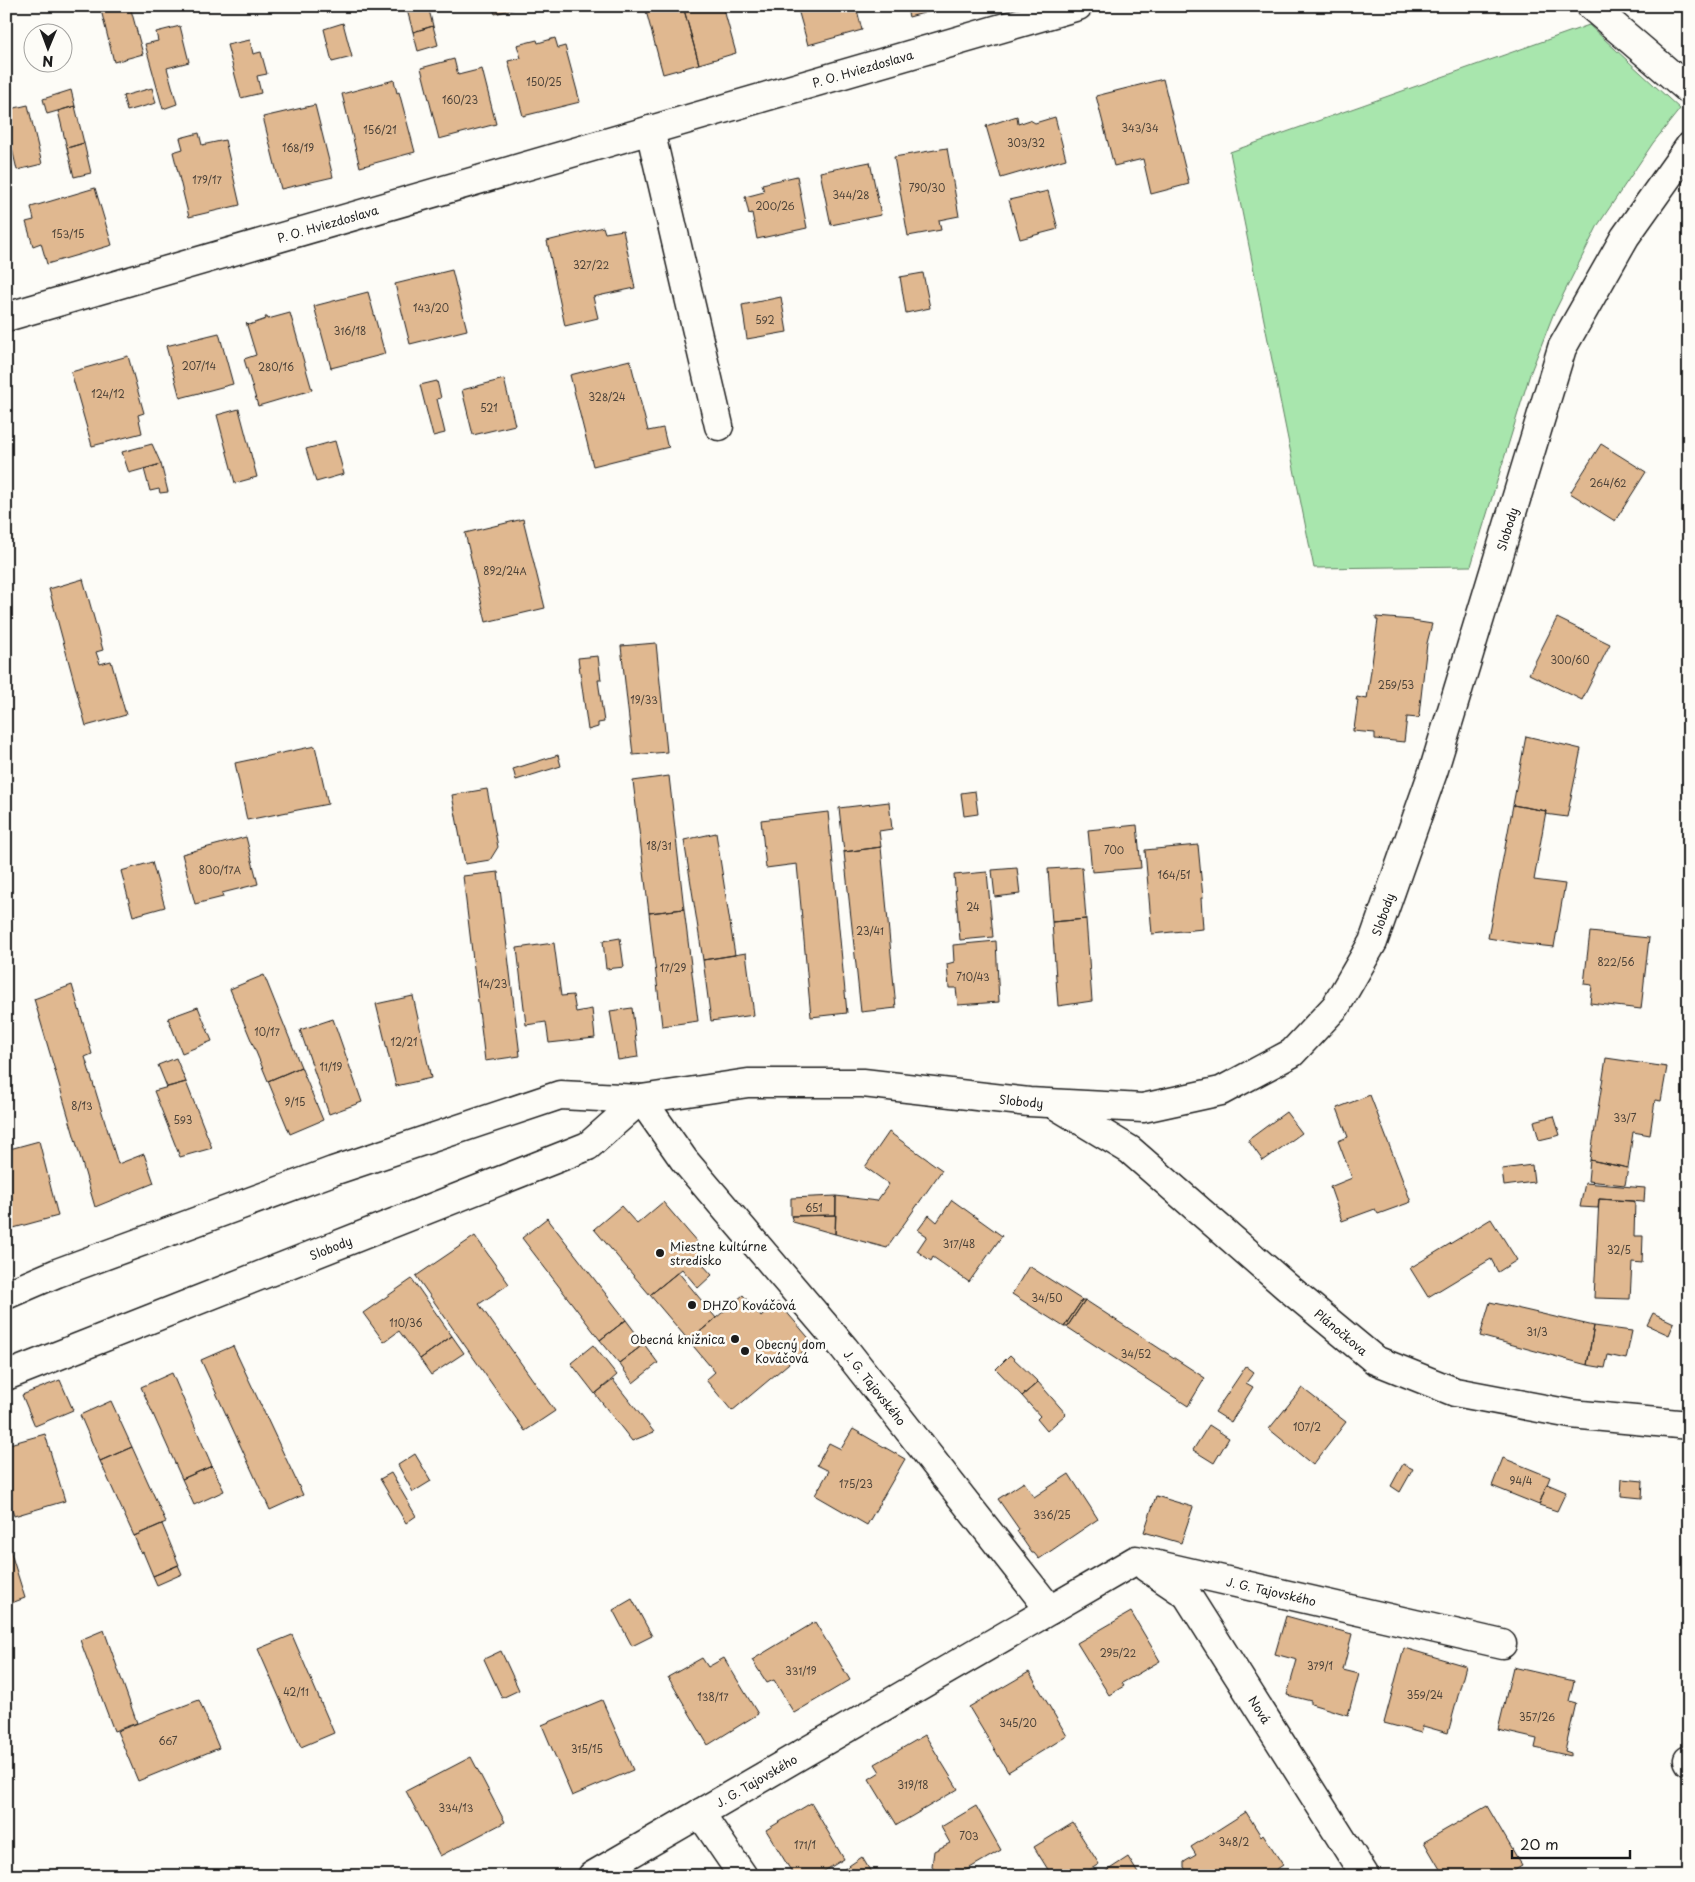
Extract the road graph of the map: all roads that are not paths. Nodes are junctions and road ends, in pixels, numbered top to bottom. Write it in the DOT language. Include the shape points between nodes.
graph roads {
  1 [pos="1078,6"];
  2 [pos="1591,6"];
  3 [pos="1689,90"];
  4 [pos="650,130"];
  5 [pos="1689,147"];
  6 [pos="6,317"];
  7 [pos="719,426"];
  8 [pos="641,1099"];
  9 [pos="1054,1104"];
  10 [pos="6,1295"];
  11 [pos="6,1376"];
  12 [pos="1689,1425"];
  13 [pos="1136,1560"];
  14 [pos="1050,1610"];
  15 [pos="1502,1644"];
  16 [pos="700,1813"];
  17 [pos="592,1876"];
  18 [pos="743,1876"];
  19 [pos="1365,1876"];
  1 -- 4 [label="street, P. O. Hviezdoslava"];
  2 -- 3 [label="street"];
  4 -- 6 [label="street, P. O. Hviezdoslava"];
  4 -- 7 [label="street"];
  5 -- 9 [label="street, Slobody" via="1625,237 1562,348 1434,769 1373,942 1336,1006 1292,1053 1221,1091 1143,1108"];
  8 -- 9 [label="street, Slobody" via="748,1083 863,1083"];
  8 -- 10 [label="street, Slobody" via="560,1095 333,1171"];
  8 -- 11 [label="street, Slobody" via="588,1146"];
  8 -- 14 [label="street, J. G. Tajovského" via="684,1160 844,1348"];
  9 -- 12 [label="street, Plánočkova" via="1130,1150 1375,1360 1455,1392 1571,1414"];
  13 -- 14 [label="street, J. G. Tajovského"];
  13 -- 15 [label="street, J. G. Tajovského"];
  13 -- 19 [label="street, Nová" via="1187,1595"];
  14 -- 16 [label="street, J. G. Tajovského"];
  16 -- 17 [label="street, J. G. Tajovského"];
  16 -- 18 [label="street"];
}
